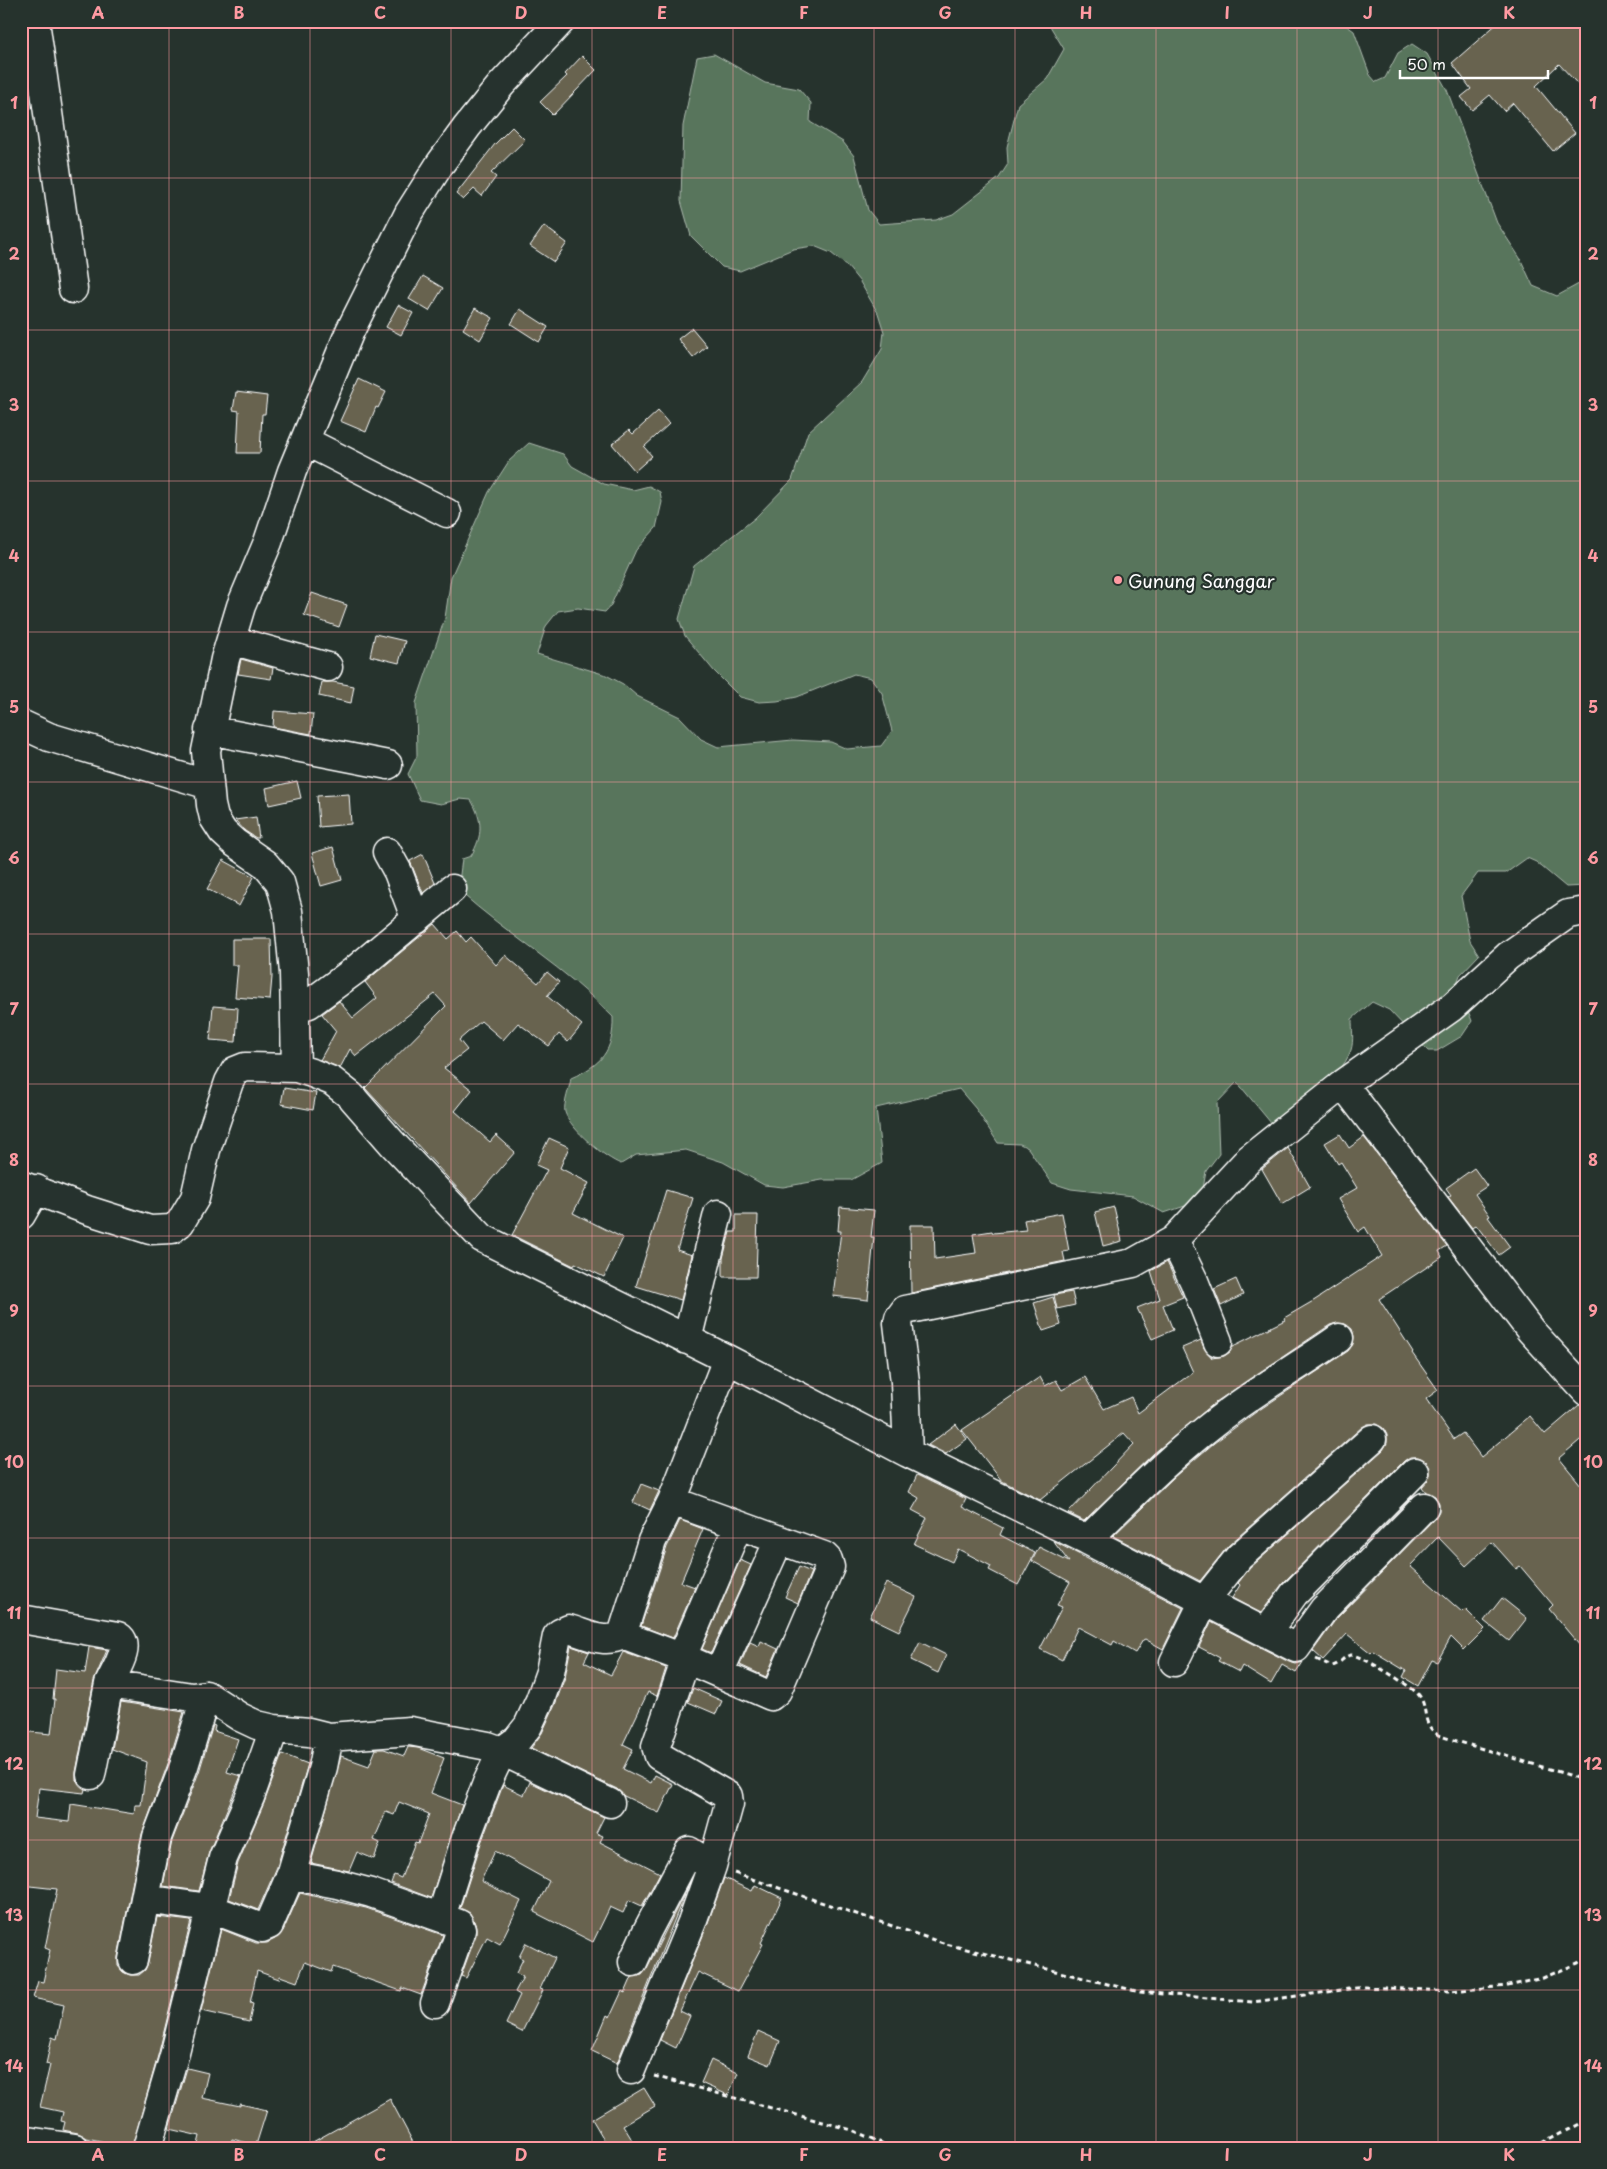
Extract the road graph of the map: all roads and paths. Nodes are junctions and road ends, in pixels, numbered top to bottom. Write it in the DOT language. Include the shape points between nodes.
graph roads {
  1 [pos="35,21"];
  2 [pos="561,21"];
  3 [pos="73,289"];
  4 [pos="305,441"];
  5 [pos="447,513"];
  6 [pos="230,640"];
  7 [pos="328,667"];
  8 [pos="21,724"];
  9 [pos="209,730"];
  10 [pos="388,765"];
  11 [pos="209,785"];
  12 [pos="387,852"];
  13 [pos="452,889"];
  14 [pos="1586,911"];
  15 [pos="416,920"];
  16 [pos="295,1008"];
  17 [pos="296,1068"];
  18 [pos="1343,1084"];
  19 [pos="29,1187"];
  20 [pos="718,1214"];
  21 [pos="21,1216"];
  22 [pos="1174,1240"];
  23 [pos="1339,1338"];
  24 [pos="687,1340"];
  25 [pos="1218,1342"];
  26 [pos="727,1359"];
  27 [pos="1586,1391"];
  28 [pos="1372,1439"];
  29 [pos="908,1453"];
  30 [pos="1416,1472"];
  31 [pos="672,1501"];
  32 [pos="1424,1507"];
  33 [pos="738,1526"];
  34 [pos="779,1540"];
  35 [pos="1087,1540"];
  36 [pos="1204,1601"];
  37 [pos="21,1619"];
  38 [pos="1266,1633"];
  39 [pos="622,1635"];
  40 [pos="1296,1648"];
  41 [pos="686,1659"];
  42 [pos="1174,1662"];
  43 [pos="719,1673"];
  44 [pos="109,1684"];
  45 [pos="206,1694"];
  46 [pos="274,1729"];
  47 [pos="329,1737"];
  48 [pos="502,1751"];
  49 [pos="92,1775"];
  50 [pos="1586,1782"];
  51 [pos="610,1803"];
  52 [pos="712,1866"];
  53 [pos="292,1872"];
  54 [pos="145,1899"];
  55 [pos="209,1908"];
  56 [pos="441,1917"];
  57 [pos="1586,1957"];
  58 [pos="133,1960"];
  59 [pos="633,1962"];
  60 [pos="435,2003"];
  61 [pos="631,2070"];
  62 [pos="1586,2120"];
  63 [pos="21,2140"];
  64 [pos="75,2148"];
  65 [pos="147,2148"];
  66 [pos="893,2148"];
  67 [pos="1534,2148"];
  1 -- 3 [label="street"];
  2 -- 4 [label="street" via="467,127 409,213 350,331"];
  4 -- 5 [label="street"];
  4 -- 6 [label="street"];
  6 -- 7 [label="street"];
  6 -- 9 [label="street"];
  8 -- 11 [label="street" via="49,737"];
  9 -- 10 [label="street"];
  9 -- 11 [label="street" via="206,751"];
  11 -- 16 [label="street" via="214,818 223,832 265,864 280,882 288,911"];
  12 -- 15 [label="street"];
  13 -- 15 [label="street"];
  14 -- 18 [label="street" via="1568,914 1508,956 1452,1007"];
  15 -- 16 [label="street" via="309,1004"];
  16 -- 17 [label="street"];
  17 -- 19 [label="street" via="245,1067 231,1077 206,1150 195,1198 180,1224 172,1229 150,1230"];
  17 -- 24 [label="street" via="332,1081 351,1096 482,1238"];
  18 -- 22 [label="street" via="1248,1159"];
  18 -- 27 [label="street" via="1531,1331"];
  19 -- 21 [label="street"];
  20 -- 24 [label="street"];
  22 -- 25 [label="street"];
  22 -- 29 [label="street" via="1133,1263 905,1310 898,1323"];
  23 -- 35 [label="street" via="1304,1364 1246,1399 1142,1486"];
  24 -- 26 [label="street"];
  26 -- 29 [label="street"];
  26 -- 31 [label="street"];
  28 -- 36 [label="street" via="1239,1557"];
  29 -- 35 [label="street"];
  30 -- 38 [label="street" via="1294,1594"];
  31 -- 33 [label="street"];
  31 -- 39 [label="street" via="652,1542"];
  32 -- 40 [label="street" via="1324,1609"];
  33 -- 34 [label="street"];
  33 -- 41 [label="street" via="684,1650"];
  34 -- 43 [label="street"];
  34 -- 43 [label="street" via="824,1556 830,1563 777,1691 769,1696"];
  35 -- 36 [label="street"];
  36 -- 38 [label="street"];
  36 -- 42 [label="street"];
  37 -- 44 [label="street" via="122,1638 122,1654"];
  38 -- 40 [label="street"];
  39 -- 41 [label="street"];
  39 -- 48 [label="street" via="604,1640 569,1629 560,1633 550,1672 532,1717 517,1740"];
  40 -- 50 [label="path" via="1328,1666 1354,1655 1388,1673 1418,1694 1428,1727 1440,1736"];
  41 -- 43 [label="street"];
  41 -- 52 [label="street" via="656,1750 658,1756 728,1796 729,1804"];
  44 -- 45 [label="street" via="192,1697"];
  44 -- 49 [label="street"];
  45 -- 46 [label="street" via="240,1717"];
  45 -- 54 [label="street" via="184,1766 157,1837"];
  46 -- 47 [label="street"];
  46 -- 55 [label="street" via="250,1797 223,1858"];
  47 -- 48 [label="street" via="410,1731 466,1740"];
  47 -- 53 [label="street"];
  48 -- 51 [label="street"];
  48 -- 56 [label="street" via="466,1838"];
  52 -- 57 [label="path" via="946,1944 1140,1992 1253,2002 1364,1987 1449,1991 1508,1986 1543,1978"];
  52 -- 59 [label="street" via="689,1851"];
  52 -- 61 [label="street"];
  53 -- 55 [label="street" via="269,1925 262,1928"];
  53 -- 56 [label="street"];
  54 -- 55 [label="street"];
  54 -- 58 [label="street"];
  55 -- 65 [label="street" via="174,2056"];
  56 -- 60 [label="street" via="459,1924 461,1930"];
  61 -- 66 [label="path" via="852,2130"];
  62 -- 67 [label="path"];
  63 -- 64 [label="street"];
}
